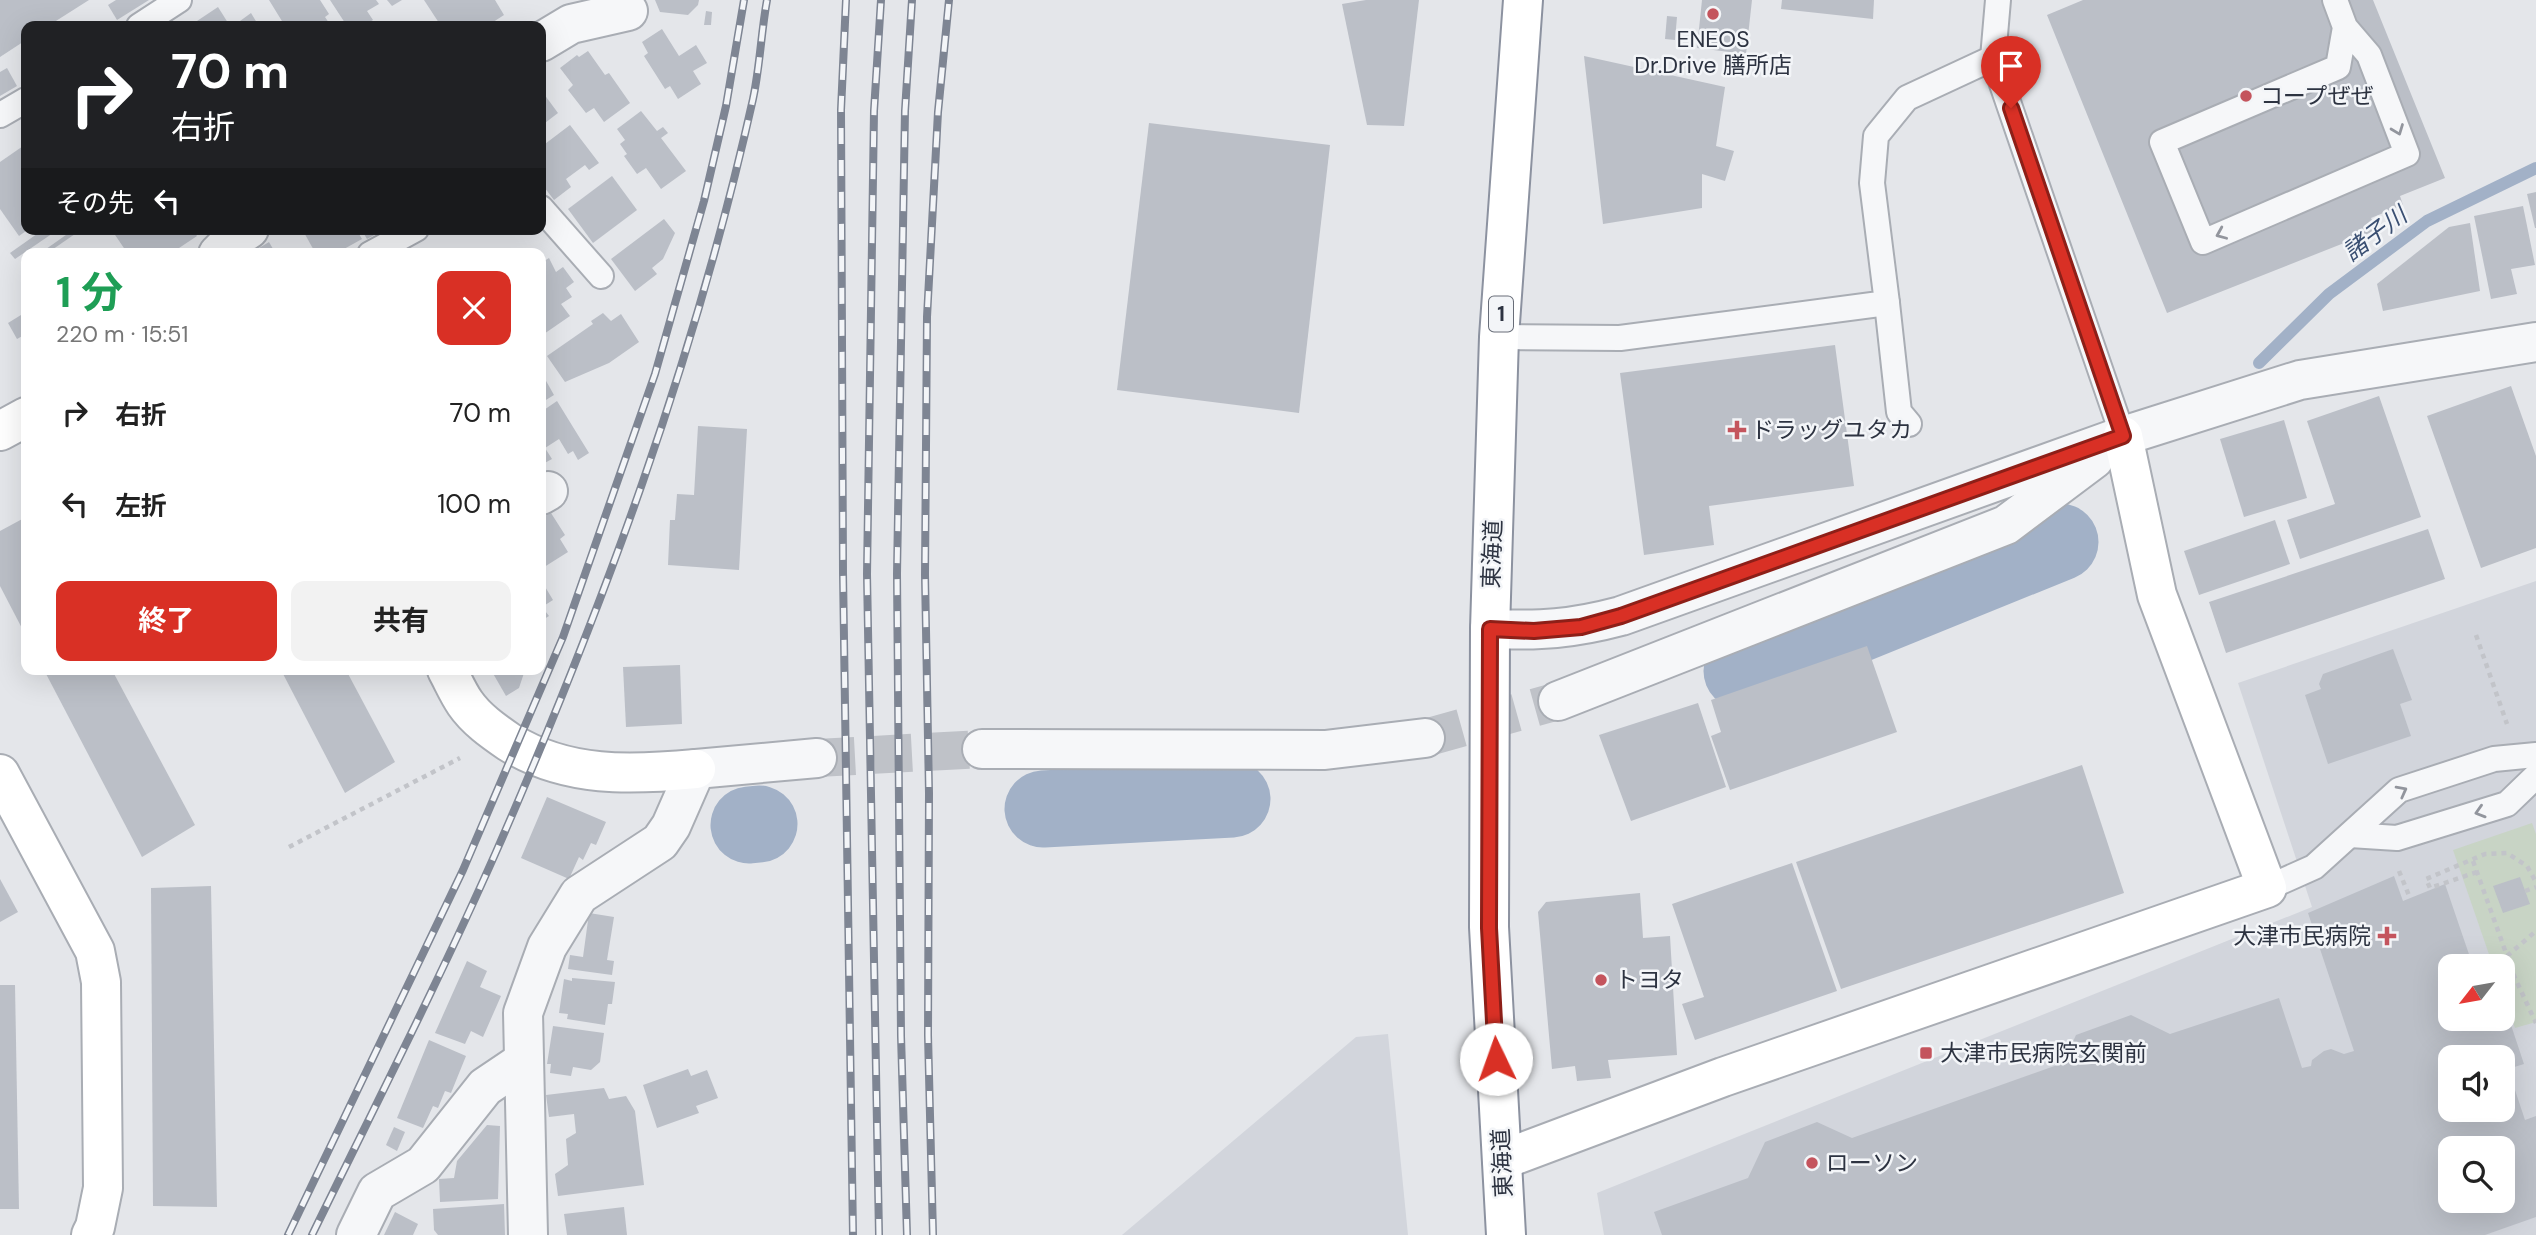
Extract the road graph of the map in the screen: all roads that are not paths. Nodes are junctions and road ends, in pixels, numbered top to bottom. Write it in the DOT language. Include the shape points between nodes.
graph roads {
  1 [pos="179,0"];
  2 [pos="1523,0"];
  3 [pos="1998,0"];
  4 [pos="2334,0"];
  5 [pos="628,11"];
  6 [pos="147,21"];
  7 [pos="2345,27"];
  8 [pos="546,39"];
  9 [pos="1993,58"];
  10 [pos="21,103"];
  11 [pos="0,116"];
  12 [pos="546,214"];
  13 [pos="239,235"];
  14 [pos="405,235"];
  15 [pos="224,248"];
  16 [pos="381,248"];
  17 [pos="601,276"];
  18 [pos="1886,303"];
  19 [pos="1499,337"];
  20 [pos="2536,342"];
  21 [pos="21,420"];
  22 [pos="1909,424"];
  23 [pos="0,430"];
  24 [pos="2123,436"];
  25 [pos="1490,629"];
  26 [pos="450,675"];
  27 [pos="1558,701"];
  28 [pos="1425,738"];
  29 [pos="982,749"];
  30 [pos="2536,755"];
  31 [pos="817,758"];
  32 [pos="696,769"];
  33 [pos="0,774"];
  34 [pos="2536,776"];
  35 [pos="2350,835"];
  36 [pos="2267,888"];
  37 [pos="522,1062"];
  38 [pos="1502,1160"];
  39 [pos="90,1235"];
  40 [pos="356,1235"];
  41 [pos="528,1235"];
  42 [pos="1506,1235"];
  1 -- 6 [label="lane"];
  2 -- 19 [label="main road, 東海道 / 1"];
  3 -- 9 [label="lane"];
  4 -- 7 [label="lane"];
  5 -- 8 [label="street" via="571,24"];
  7 -- 7 [label="lane, one-way" via="2368,55 2407,154 2203,242 2162,142 2338,67"];
  9 -- 18 [label="lane" via="1907,98 1876,136 1872,183"];
  9 -- 24 [label="lane"];
  10 -- 11 [label="lane"];
  12 -- 17 [label="lane"];
  13 -- 15 [label="street"];
  14 -- 16 [label="lane"];
  18 -- 19 [label="lane" via="1620,338"];
  18 -- 22 [label="lane" via="1899,412"];
  19 -- 25 [label="main road, 東海道 / 1"];
  20 -- 24 [label="street" via="2300,380"];
  21 -- 23 [label="main road"];
  24 -- 25 [label="street" via="1621,616 1581,627"];
  24 -- 27 [label="street" via="2006,525"];
  24 -- 36 [label="main road" via="2157,595"];
  25 -- 38 [label="main road, 東海道 / 1" via="1489,928"];
  26 -- 32 [label="main road" via="465,703 495,733 536,756 577,769 613,773"];
  28 -- 29 [label="street" via="1325,750"];
  35 -- 30 [label="lane, one-way" via="2399,790 2494,759"];
  31 -- 32 [label="street"];
  32 -- 37 [label="street" via="660,842 579,895 547,947 523,1013"];
  33 -- 39 [label="main road" via="95,951 101,982 103,1188"];
  34 -- 35 [label="lane, one-way" via="2507,804 2397,838"];
  35 -- 36 [label="lane" via="2314,867"];
  36 -- 38 [label="main road" via="1723,1077"];
  37 -- 40 [label="street" via="485,1087 423,1165 377,1192"];
  37 -- 41 [label="street"];
  38 -- 42 [label="main road, 東海道 / 1"];
}
